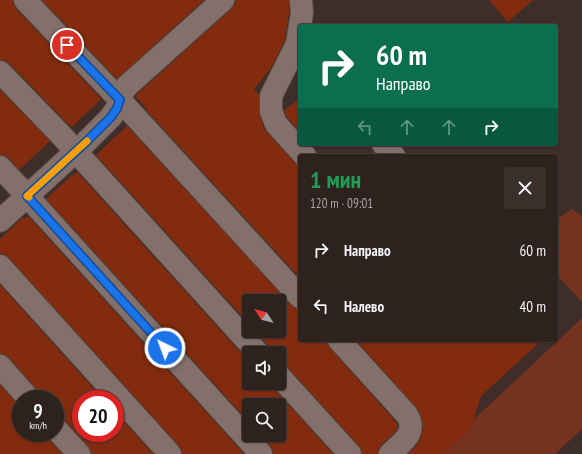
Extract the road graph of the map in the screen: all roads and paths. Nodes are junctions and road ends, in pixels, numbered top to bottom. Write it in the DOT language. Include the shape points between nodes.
graph roads {
  1 [pos="25,0"];
  2 [pos="223,0"];
  3 [pos="301,0"];
  4 [pos="301,24"];
  5 [pos="298,46"];
  6 [pos="0,72"];
  7 [pos="120,100"];
  8 [pos="385,146"];
  9 [pos="76,152"];
  10 [pos="303,154"];
  11 [pos="392,154"];
  12 [pos="0,167"];
  13 [pos="27,196"];
  14 [pos="0,221"];
  15 [pos="0,266"];
  16 [pos="298,295"];
  17 [pos="341,342"];
  18 [pos="252,346"];
  19 [pos="0,366"];
  20 [pos="286,384"];
  21 [pos="21,390"];
  22 [pos="64,438"];
  23 [pos="79,454"];
  24 [pos="170,454"];
  25 [pos="261,454"];
  26 [pos="350,454"];
  27 [pos="390,454"];
  1 -- 7 [label="lane"];
  2 -- 7 [label="lane" via="127,86"];
  3 -- 4 [label="lane"];
  5 -- 10 [label="lane" via="271,96 271,111 276,124"];
  6 -- 9 [label="lane"];
  7 -- 9 [label="lane" via="111,117"];
  7 -- 16 [label="lane"];
  8 -- 11 [label="lane"];
  9 -- 13 [label="lane"];
  9 -- 18 [label="lane"];
  12 -- 13 [label="lane"];
  13 -- 14 [label="lane"];
  13 -- 25 [label="lane"];
  15 -- 24 [label="lane"];
  17 -- 27 [label="lane" via="410,421 410,433"];
  19 -- 21 [label="lane"];
  20 -- 26 [label="lane"];
  22 -- 23 [label="lane"];
}
